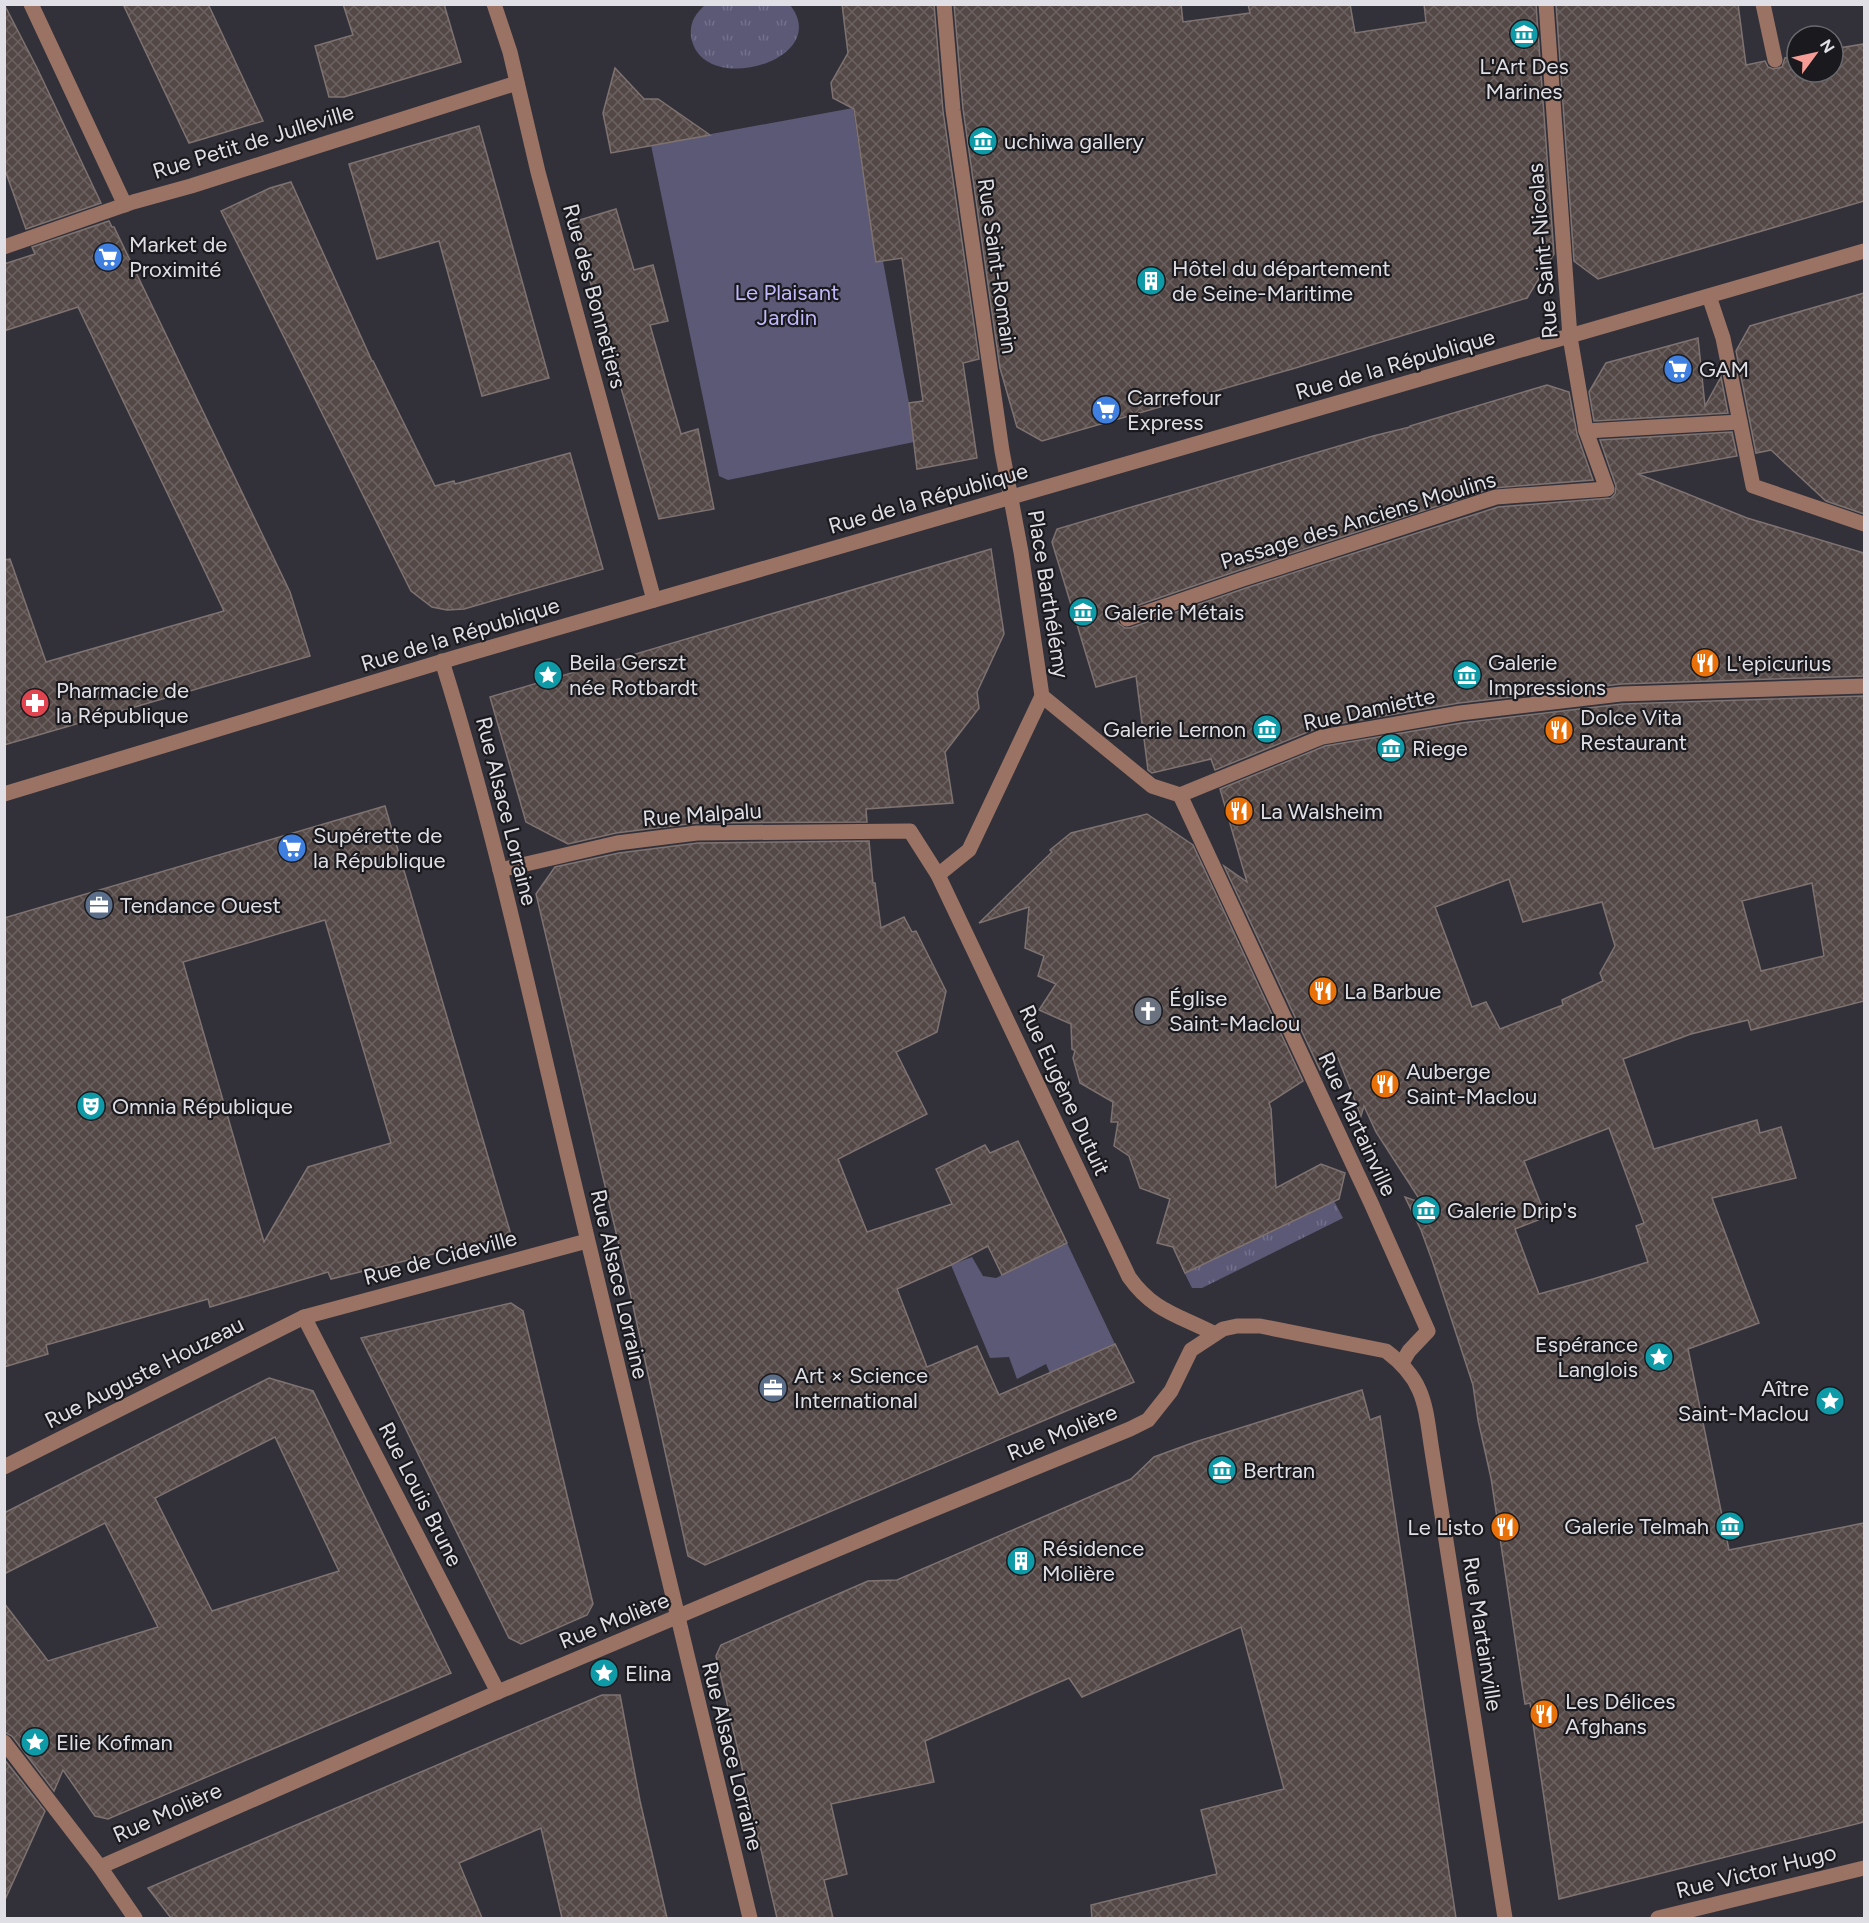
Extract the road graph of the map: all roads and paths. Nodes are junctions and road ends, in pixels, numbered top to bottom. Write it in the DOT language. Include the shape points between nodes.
graph roads {
  1 [pos="31,4"];
  2 [pos="494,4"];
  3 [pos="944,4"];
  4 [pos="1546,4"];
  5 [pos="1763,4"];
  6 [pos="1775,60"];
  7 [pos="517,83"];
  8 [pos="125,205"];
  9 [pos="4,247"];
  10 [pos="1864,251"];
  11 [pos="1709,296"];
  12 [pos="1570,337"];
  13 [pos="1740,422"];
  14 [pos="1587,431"];
  15 [pos="1607,489"];
  16 [pos="1011,498"];
  17 [pos="1864,524"];
  18 [pos="654,600"];
  19 [pos="1127,620"];
  20 [pos="442,661"];
  21 [pos="1864,686"];
  22 [pos="1042,696"];
  23 [pos="4,794"];
  24 [pos="1180,795"];
  25 [pos="910,831"];
  26 [pos="500,870"];
  27 [pos="938,875"];
  28 [pos="587,1241"];
  29 [pos="304,1317"];
  30 [pos="1214,1333"];
  31 [pos="1402,1363"];
  32 [pos="4,1467"];
  33 [pos="675,1619"];
  34 [pos="498,1692"];
  35 [pos="4,1742"];
  36 [pos="100,1867"];
  37 [pos="1864,1868"];
  38 [pos="135,1918"];
  39 [pos="750,1918"];
  40 [pos="1505,1918"];
  41 [pos="1658,1918"];
  1 -- 8 [label="street"];
  2 -- 7 [label="street, Rue des Bonnetiers"];
  3 -- 16 [label="street, Rue Saint-Romain" via="953,110"];
  4 -- 12 [label="street, Rue Saint-Nicolas"];
  5 -- 6 [label="street"];
  7 -- 8 [label="street, Rue Petit de Julleville"];
  7 -- 18 [label="street, Rue des Bonnetiers"];
  8 -- 9 [label="street, Rue Petit de Julleville"];
  10 -- 11 [label="street, Rue de la République"];
  11 -- 12 [label="street, Rue de la République"];
  11 -- 13 [label="street" via="1723,338"];
  12 -- 14 [label="street, Rue Saint-Nicolas"];
  12 -- 16 [label="street, Rue de la République"];
  13 -- 14 [label="street"];
  13 -- 17 [label="street" via="1753,486"];
  14 -- 15 [label="street, Rue Saint-Nicolas"];
  15 -- 19 [label="street, Passage des Anciens Moulins" via="1496,497"];
  16 -- 18 [label="street, Rue de la République"];
  16 -- 22 [label="street, Place Barthélémy"];
  18 -- 20 [label="street, Rue de la République"];
  20 -- 23 [label="street, Rue de la République"];
  20 -- 26 [label="street, Rue Alsace Lorraine"];
  21 -- 24 [label="street, Rue Damiette" via="1621,694 1460,713 1322,737"];
  22 -- 24 [label="street, Place Barthélémy" via="1152,786"];
  22 -- 27 [label="street, Place Barthélémy" via="969,850"];
  24 -- 31 [label="street, Rue Martainville" via="1428,1330"];
  25 -- 26 [label="street, Rue Malpalu" via="697,833 617,843"];
  25 -- 27 [label="street, Rue Eugène Dutuit"];
  26 -- 28 [label="street, Rue Alsace Lorraine"];
  27 -- 30 [label="street, Rue Eugène Dutuit" via="1129,1277 1140,1294 1155,1305"];
  28 -- 29 [label="street, Rue de Cideville"];
  28 -- 33 [label="street, Rue Alsace Lorraine"];
  29 -- 32 [label="street, Rue Auguste Houzeau"];
  29 -- 34 [label="street, Rue Louis Brune"];
  30 -- 31 [label="street, Rue Martainville" via="1238,1326 1260,1326 1386,1351"];
  30 -- 33 [label="street, Rue Molière" via="1191,1350 1171,1391 1148,1420"];
  31 -- 40 [label="street, Rue Martainville" via="1420,1389 1426,1412"];
  33 -- 34 [label="street, Rue Molière"];
  33 -- 39 [label="street, Rue Alsace Lorraine"];
  34 -- 36 [label="street, Rue Molière"];
  35 -- 36 [label="street"];
  36 -- 38 [label="street"];
  37 -- 41 [label="street, Rue Victor Hugo"];
}
